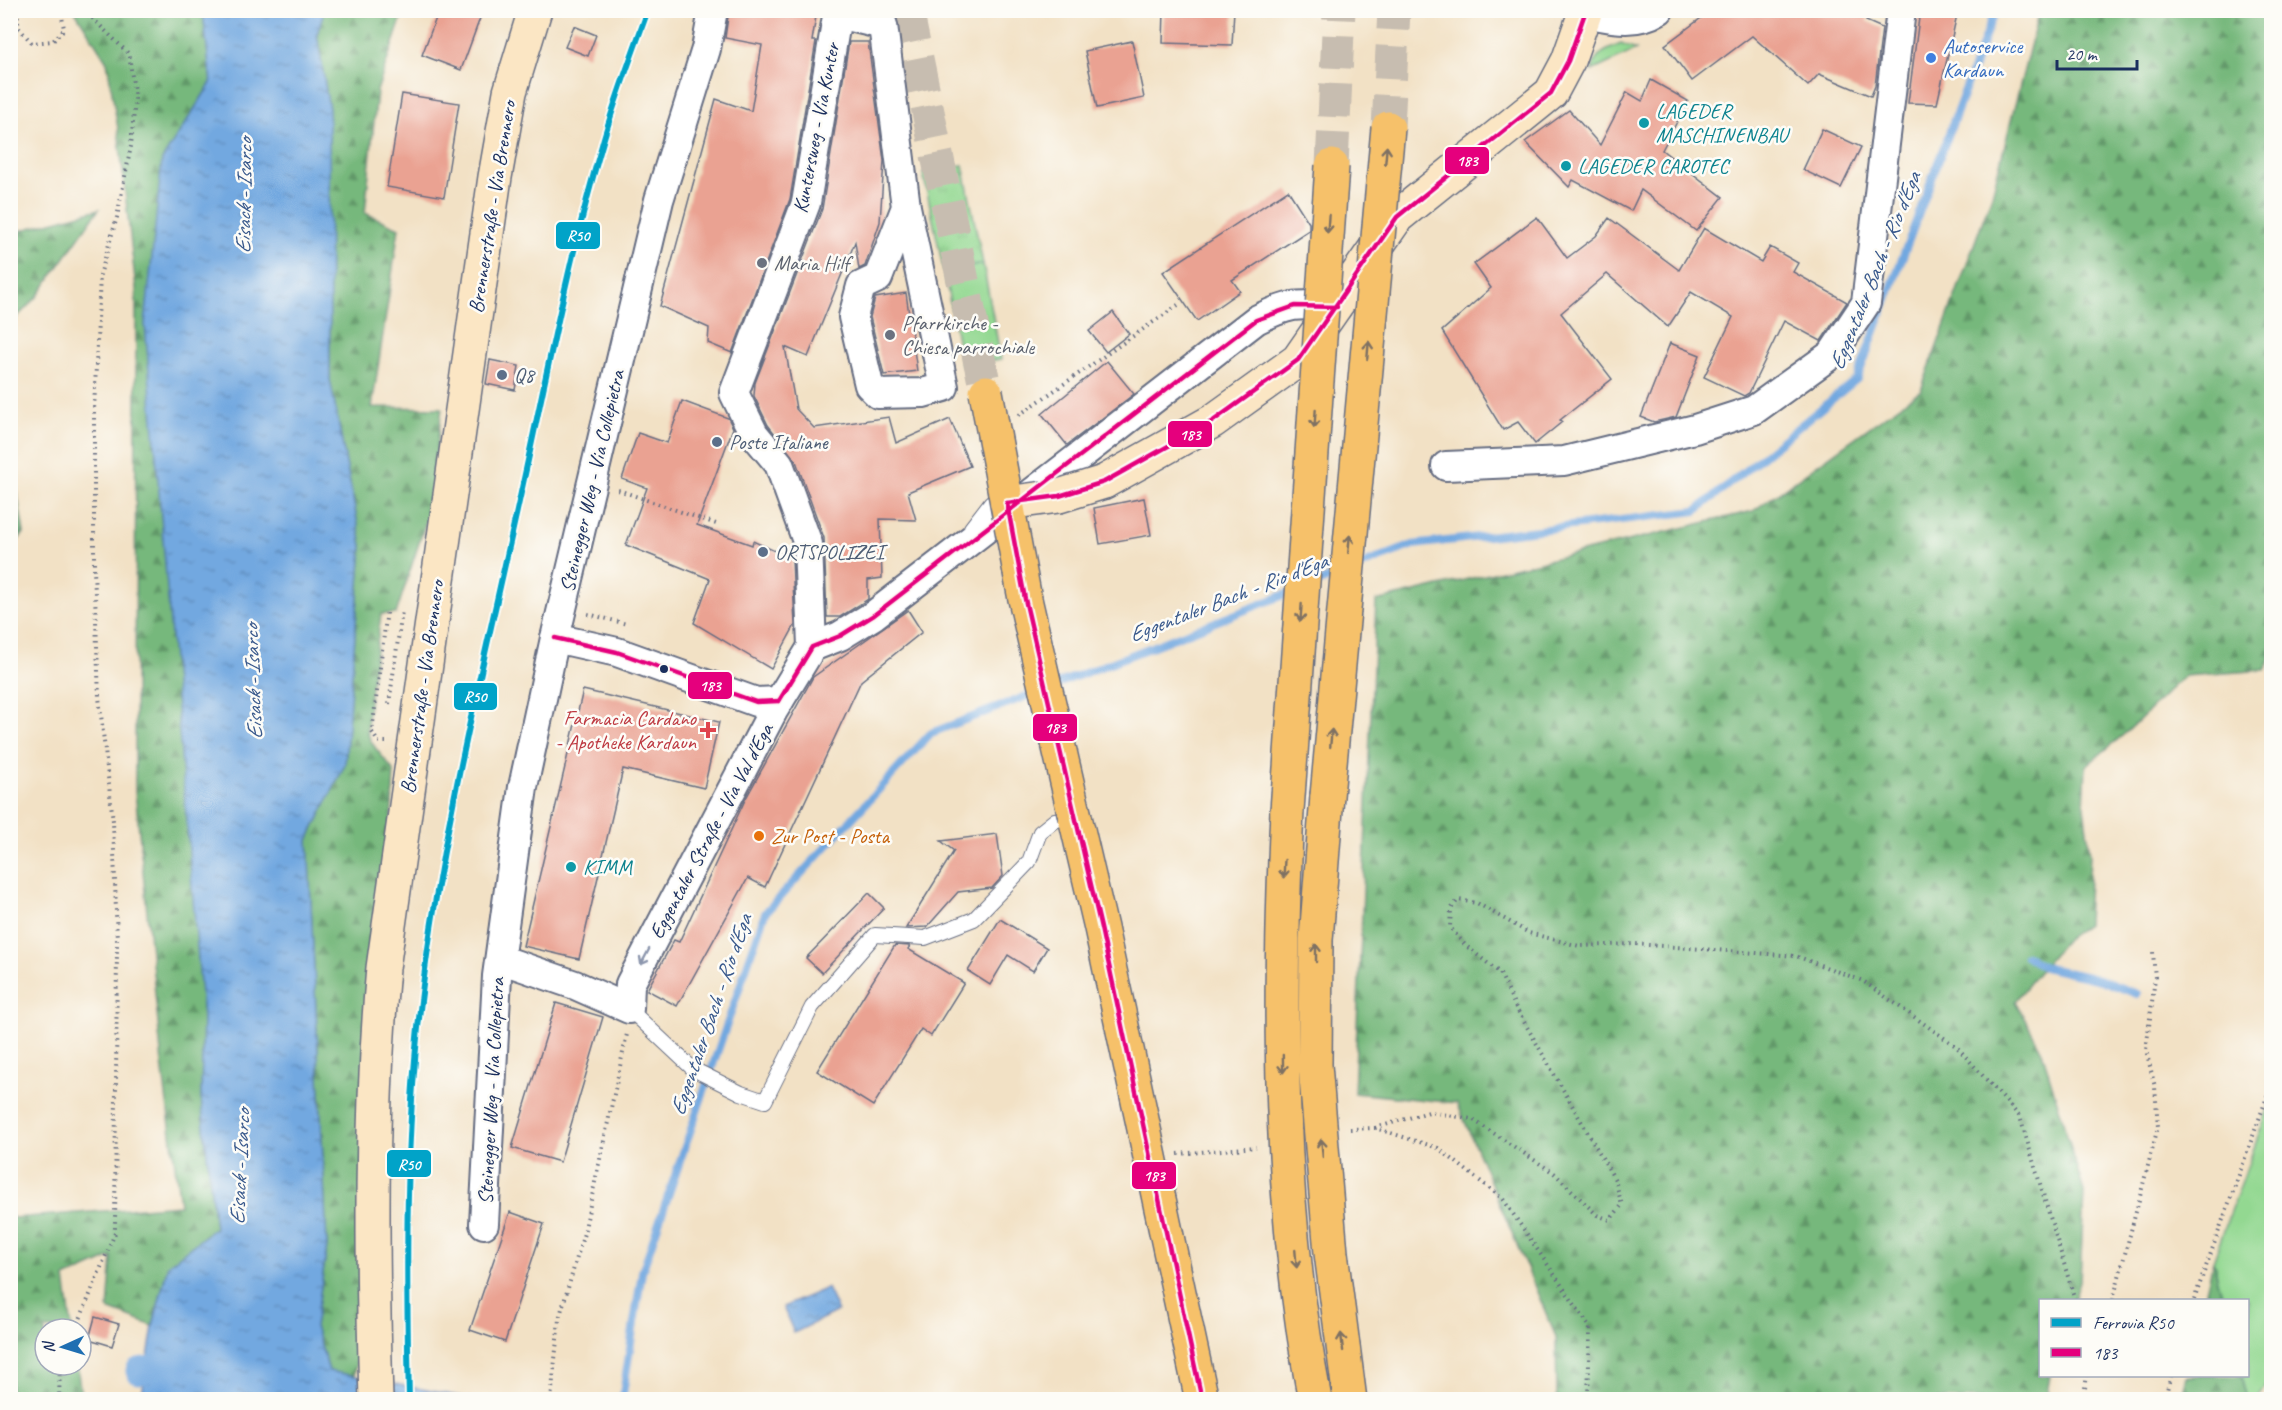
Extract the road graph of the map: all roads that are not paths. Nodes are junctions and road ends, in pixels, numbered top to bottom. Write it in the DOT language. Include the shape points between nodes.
graph roads {
  1 [pos="535,10"];
  2 [pos="713,10"];
  3 [pos="1659,10"];
  4 [pos="1901,10"];
  5 [pos="838,12"];
  6 [pos="1585,12"];
  7 [pos="1388,128"];
  8 [pos="1332,166"];
  9 [pos="906,207"];
  10 [pos="1337,307"];
  11 [pos="986,392"];
  12 [pos="1446,466"];
  13 [pos="999,503"];
  14 [pos="945,560"];
  15 [pos="555,638"];
  16 [pos="812,647"];
  17 [pos="779,701"];
  18 [pos="1075,817"];
  19 [pos="500,959"];
  20 [pos="629,1009"];
  21 [pos="484,1224"];
  22 [pos="376,1386"];
  23 [pos="1202,1400"];
  24 [pos="1315,1400"];
  25 [pos="1350,1400"];
  1 -- 22 [label="main road, Brennerstraße - Via Brennero" via="510,92 495,177 383,968 375,1051 373,1150"];
  2 -- 15 [label="street, Steinegger Weg - Via Collepietra" via="706,49 659,200"];
  3 -- 6 [label="street" via="1640,19 1623,21"];
  4 -- 12 [label="street" via="1866,303 1832,354 1754,410 1695,429 1564,461"];
  5 -- 9 [label="street" via="883,25"];
  5 -- 16 [label="street, Kuntersweg - Via Kunter" via="806,203 734,393 754,434 778,464 808,544"];
  6 -- 10 [label="main road" via="1551,93 1397,218"];
  25 -- 7 [label="main road, one-way, bridge" via="1330,1253 1315,1065 1316,940"];
  8 -- 24 [label="main road, one-way, bridge" via="1281,936 1285,1124 1297,1274"];
  9 -- 9 [label="street" via="878,278 861,286 853,317 869,385 878,394 923,393 944,387"];
  10 -- 13 [label="main road, bridge" via="1299,360 1213,421 1104,482 1059,496"];
  10 -- 14 [label="street" via="1283,306 1257,320"];
  11 -- 13 [label="main road, bridge"];
  13 -- 14 [label="lane"];
  13 -- 18 [label="main road, bridge"];
  14 -- 16 [label="street" via="874,615 840,636"];
  15 -- 17 [label="street" via="616,652 756,702"];
  15 -- 19 [label="street, Steinegger Weg - Via Collepietra" via="523,787"];
  16 -- 17 [label="street, Eggentaler Straße - Via Val d'Ega"];
  17 -- 20 [label="street, Eggentaler Straße - Via Val d'Ega, one-way" via="630,984"];
  18 -- 20 [label="lane" via="1055,820 1040,832 1029,862 974,919 925,938 875,935 812,1007 765,1101 693,1068"];
  18 -- 23 [label="main road"];
  19 -- 20 [label="street, Steinegger Weg - Via Collepietra"];
  19 -- 21 [label="street, Steinegger Weg - Via Collepietra"];
}
